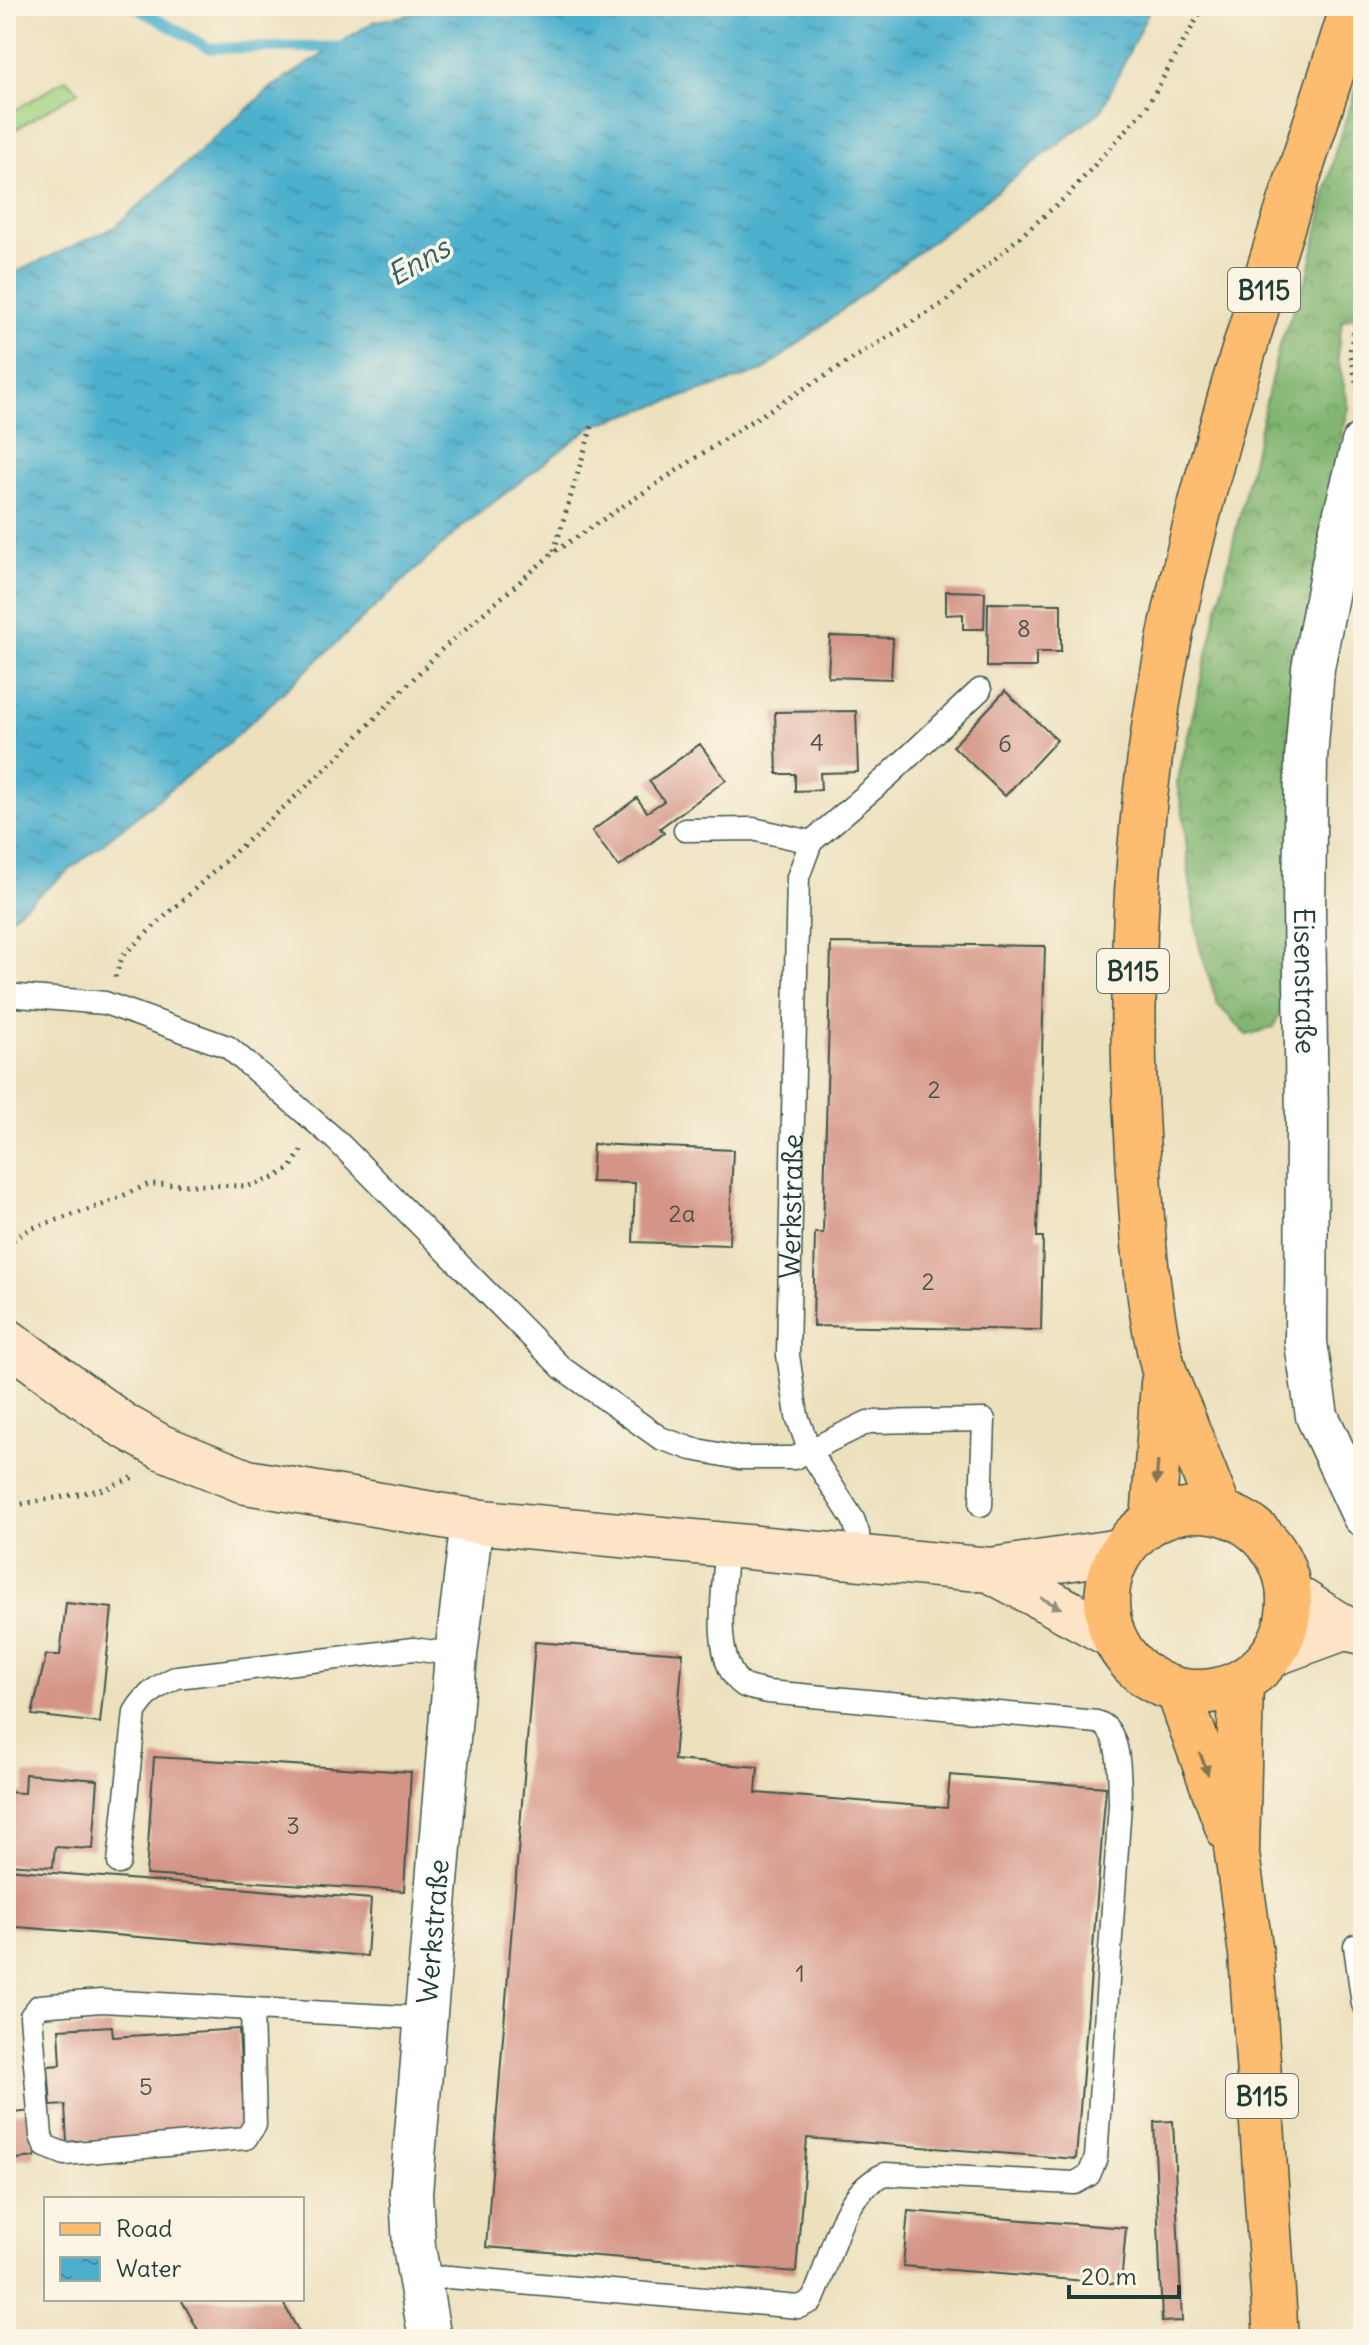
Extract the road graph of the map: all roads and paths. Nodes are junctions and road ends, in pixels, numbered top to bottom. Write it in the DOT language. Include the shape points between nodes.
graph roads {
  1 [pos="1204,6"];
  2 [pos="1353,6"];
  3 [pos="1363,280"];
  4 [pos="1363,413"];
  5 [pos="592,426"];
  6 [pos="1363,443"];
  7 [pos="554,552"];
  8 [pos="980,690"];
  9 [pos="685,830"];
  10 [pos="811,842"];
  11 [pos="6,995"];
  12 [pos="105,1003"];
  13 [pos="310,1116"];
  14 [pos="6,1244"];
  15 [pos="6,1340"];
  16 [pos="1164,1369"];
  17 [pos="161,1447"];
  18 [pos="810,1452"];
  19 [pos="981,1505"];
  20 [pos="6,1507"];
  21 [pos="1220,1512"];
  22 [pos="1363,1515"];
  23 [pos="472,1521"];
  24 [pos="1153,1521"];
  25 [pos="727,1544"];
  26 [pos="1121,1551"];
  27 [pos="859,1556"];
  28 [pos="990,1570"];
  29 [pos="1289,1593"];
  30 [pos="1354,1630"];
  31 [pos="1113,1636"];
  32 [pos="456,1655"];
  33 [pos="1257,1668"];
  34 [pos="1178,1690"];
  35 [pos="1237,1854"];
  36 [pos="119,1863"];
  37 [pos="1355,1946"];
  38 [pos="1363,2004"];
  39 [pos="252,2009"];
  40 [pos="424,2018"];
  41 [pos="420,2280"];
  42 [pos="430,2339"];
  43 [pos="1276,2339"];
  1 -- 7 [label="path" via="1146,108 1067,196 945,302"];
  2 -- 16 [label="main road, B115" via="1210,468 1155,726 1133,955 1133,1074 1140,1201"];
  3 -- 4 [label="path" via="1350,352"];
  5 -- 7 [label="path"];
  6 -- 22 [label="street, Eisenstraße" via="1313,668 1304,907 1306,1343 1317,1416"];
  7 -- 12 [label="path" via="440,651 334,761 123,955"];
  8 -- 10 [label="lane"];
  9 -- 10 [label="lane" via="753,829"];
  10 -- 18 [label="lane, Werkstraße" via="798,877 788,1355 797,1416"];
  11 -- 12 [label="lane"];
  12 -- 13 [label="lane" via="228,1047"];
  13 -- 14 [label="path" via="291,1168 274,1178 249,1186 149,1184 30,1229"];
  13 -- 18 [label="lane" via="562,1368 614,1408 660,1438 692,1449 773,1459"];
  15 -- 17 [label="street" via="81,1397"];
  16 -- 21 [label="main road, B115"];
  16 -- 24 [label="main road, B115, one-way"];
  17 -- 20 [label="path" via="144,1471 128,1481"];
  17 -- 23 [label="street" via="247,1482"];
  18 -- 19 [label="lane" via="868,1422 984,1420"];
  18 -- 27 [label="lane, Werkstraße" via="853,1519"];
  21 -- 24 [label="main road, B115" via="1174,1512"];
  21 -- 29 [label="main road, B115" via="1241,1520 1274,1550"];
  23 -- 25 [label="street"];
  23 -- 32 [label="street, Werkstraße"];
  24 -- 26 [label="main road, B115"];
  25 -- 27 [label="street"];
  25 -- 41 [label="lane" via="722,1651 744,1685 768,1692 1097,1722 1113,1735 1120,1804 1096,2158 1089,2175 1075,2183 885,2174 857,2194 812,2301 799,2307 449,2277"];
  26 -- 28 [label="street"];
  26 -- 31 [label="main road, B115" via="1107,1592"];
  27 -- 28 [label="street"];
  28 -- 31 [label="street, one-way"];
  29 -- 30 [label="street"];
  29 -- 33 [label="main road, B115" via="1283,1635"];
  30 -- 33 [label="street"];
  31 -- 34 [label="main road, B115" via="1139,1671"];
  32 -- 36 [label="lane" via="414,1649 177,1677 157,1686 135,1712"];
  32 -- 40 [label="street, Werkstraße"];
  33 -- 34 [label="main road, B115" via="1221,1690"];
  33 -- 35 [label="main road, B115"];
  34 -- 35 [label="main road, B115, one-way"];
  35 -- 43 [label="main road, B115" via="1251,1954"];
  37 -- 38 [label="lane"];
  39 -- 39 [label="lane" via="101,2001 46,2004 33,2010 45,2146 65,2154 246,2138 255,2125"];
  39 -- 40 [label="lane"];
  40 -- 41 [label="street, Werkstraße" via="411,2193"];
  41 -- 42 [label="street, Werkstraße"];
}
